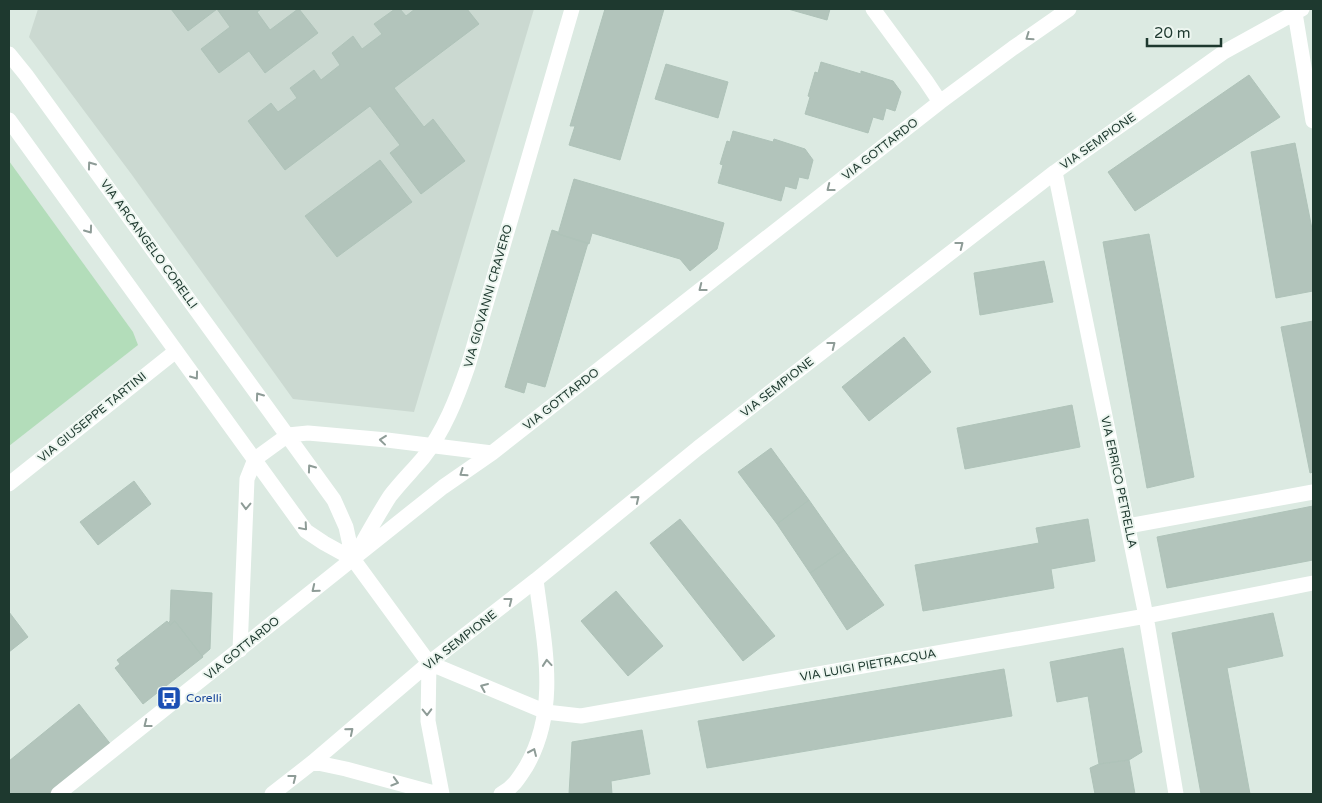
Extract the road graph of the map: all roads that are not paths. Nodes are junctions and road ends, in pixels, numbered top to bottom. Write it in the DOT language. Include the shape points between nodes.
graph roads {
  1 [pos="572,9"];
  2 [pos="873,9"];
  3 [pos="1069,9"];
  4 [pos="1299,11"];
  5 [pos="9,54"];
  6 [pos="1310,87"];
  7 [pos="940,102"];
  8 [pos="9,120"];
  9 [pos="1313,121"];
  10 [pos="1055,172"];
  11 [pos="176,351"];
  12 [pos="288,435"];
  13 [pos="431,446"];
  14 [pos="492,453"];
  15 [pos="255,459"];
  16 [pos="9,484"];
  17 [pos="1313,492"];
  18 [pos="1128,526"];
  19 [pos="353,558"];
  20 [pos="536,580"];
  21 [pos="1313,583"];
  22 [pos="1146,616"];
  23 [pos="240,650"];
  24 [pos="429,663"];
  25 [pos="546,712"];
  26 [pos="313,762"];
  27 [pos="509,792"];
  28 [pos="58,794"];
  29 [pos="272,794"];
  30 [pos="440,794"];
  31 [pos="1176,794"];
  1 -- 13 [label="street, VIA GIOVANNI CRAVERO" via="468,366 452,407"];
  2 -- 7 [label="street"];
  3 -- 7 [label="street, VIA GOTTARDO, one-way"];
  4 -- 6 [label="street"];
  4 -- 10 [label="street, VIA SEMPIONE" via="1224,52"];
  12 -- 5 [label="street, VIA ARCANGELO CORELLI, one-way"];
  6 -- 9 [label="street"];
  7 -- 14 [label="street, VIA GOTTARDO, one-way"];
  8 -- 11 [label="street, VIA ARCANGELO CORELLI, one-way"];
  10 -- 18 [label="street, VIA ERRICO PETRELLA"];
  20 -- 10 [label="street, VIA SEMPIONE, one-way" via="698,448"];
  11 -- 15 [label="street, VIA ARCANGELO CORELLI, one-way"];
  11 -- 16 [label="street, VIA GIUSEPPE TARTINI"];
  13 -- 12 [label="street, one-way" via="308,433"];
  12 -- 15 [label="street"];
  19 -- 12 [label="street, VIA ARCANGELO CORELLI, one-way" via="346,527 334,500"];
  13 -- 14 [label="street"];
  13 -- 19 [label="street, VIA GIOVANNI CRAVERO" via="391,495"];
  14 -- 19 [label="street, VIA GOTTARDO, one-way"];
  15 -- 19 [label="street, VIA ARCANGELO CORELLI, one-way" via="306,531"];
  15 -- 23 [label="street, one-way" via="247,479"];
  17 -- 18 [label="street"];
  18 -- 22 [label="street, VIA ERRICO PETRELLA"];
  19 -- 23 [label="street, VIA GOTTARDO, one-way"];
  19 -- 24 [label="street, VIA ARCANGELO CORELLI"];
  24 -- 20 [label="street, VIA SEMPIONE, one-way"];
  25 -- 20 [label="street, one-way" via="548,672"];
  21 -- 22 [label="street, VIA LUIGI PIETRACQUA"];
  22 -- 25 [label="street, VIA LUIGI PIETRACQUA" via="581,716"];
  22 -- 31 [label="street, VIA ERRICO PETRELLA"];
  23 -- 28 [label="street, VIA GOTTARDO, one-way"];
  25 -- 24 [label="street, VIA LUIGI PIETRACQUA, one-way"];
  26 -- 24 [label="street, VIA SEMPIONE, one-way"];
  24 -- 30 [label="street, one-way" via="427,713"];
  27 -- 25 [label="street, one-way" via="532,753"];
  29 -- 26 [label="street, VIA SEMPIONE, one-way"];
  26 -- 30 [label="street, one-way"];
}
